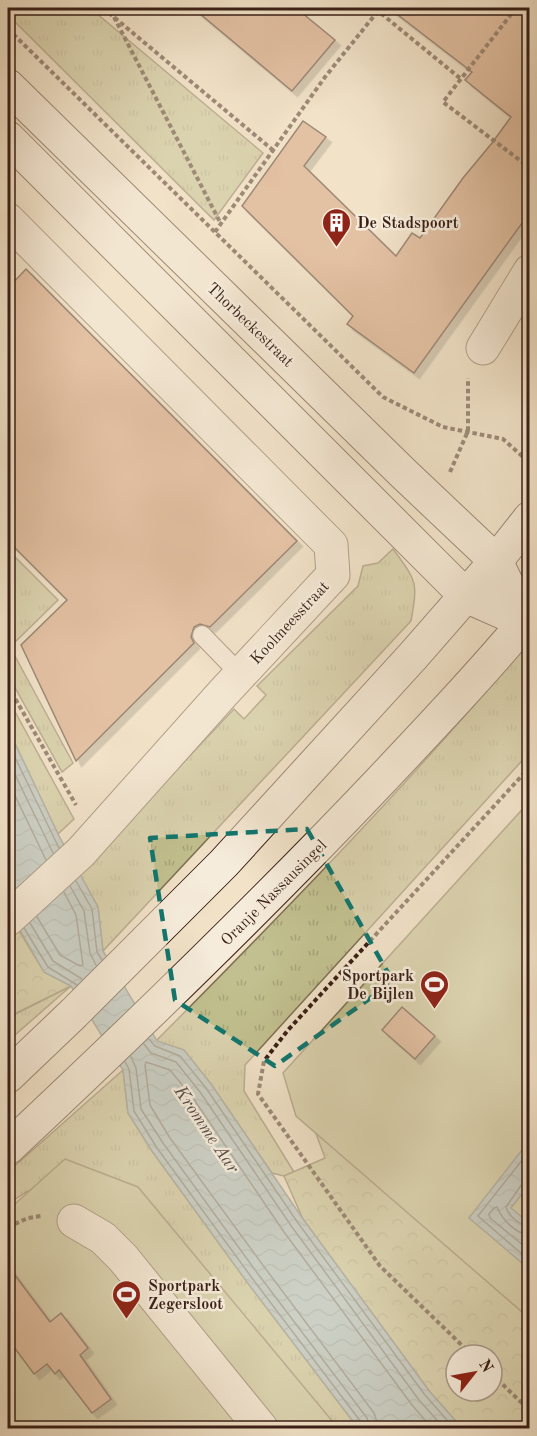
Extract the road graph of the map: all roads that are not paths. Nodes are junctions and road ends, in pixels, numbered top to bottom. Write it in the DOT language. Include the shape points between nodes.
graph roads {
  1 [pos="8,86"];
  2 [pos="8,138"];
  3 [pos="8,220"];
  4 [pos="530,271"];
  5 [pos="483,348"];
  6 [pos="530,518"];
  7 [pos="496,561"];
  8 [pos="466,596"];
  9 [pos="527,619"];
  10 [pos="202,635"];
  11 [pos="240,674"];
  12 [pos="8,919"];
  13 [pos="8,1076"];
  14 [pos="8,1148"];
  15 [pos="75,1221"];
  16 [pos="261,1428"];
  1 -- 7 [label="street, Thorbeckestraat"];
  2 -- 8 [label="street"];
  3 -- 11 [label="street, Koolmeesstraat" via="331,545 333,575"];
  4 -- 5 [label="street"];
  6 -- 7 [label="street"];
  7 -- 8 [label="street"];
  7 -- 9 [label="street"];
  8 -- 9 [label="street"];
  8 -- 13 [label="street" via="224,863"];
  9 -- 14 [label="street, Oranje Nassausingel" via="303,863"];
  10 -- 11 [label="lane"];
  11 -- 12 [label="street, Koolmeesstraat" via="88,844"];
  15 -- 16 [label="street" via="103,1238 123,1258"];
}
